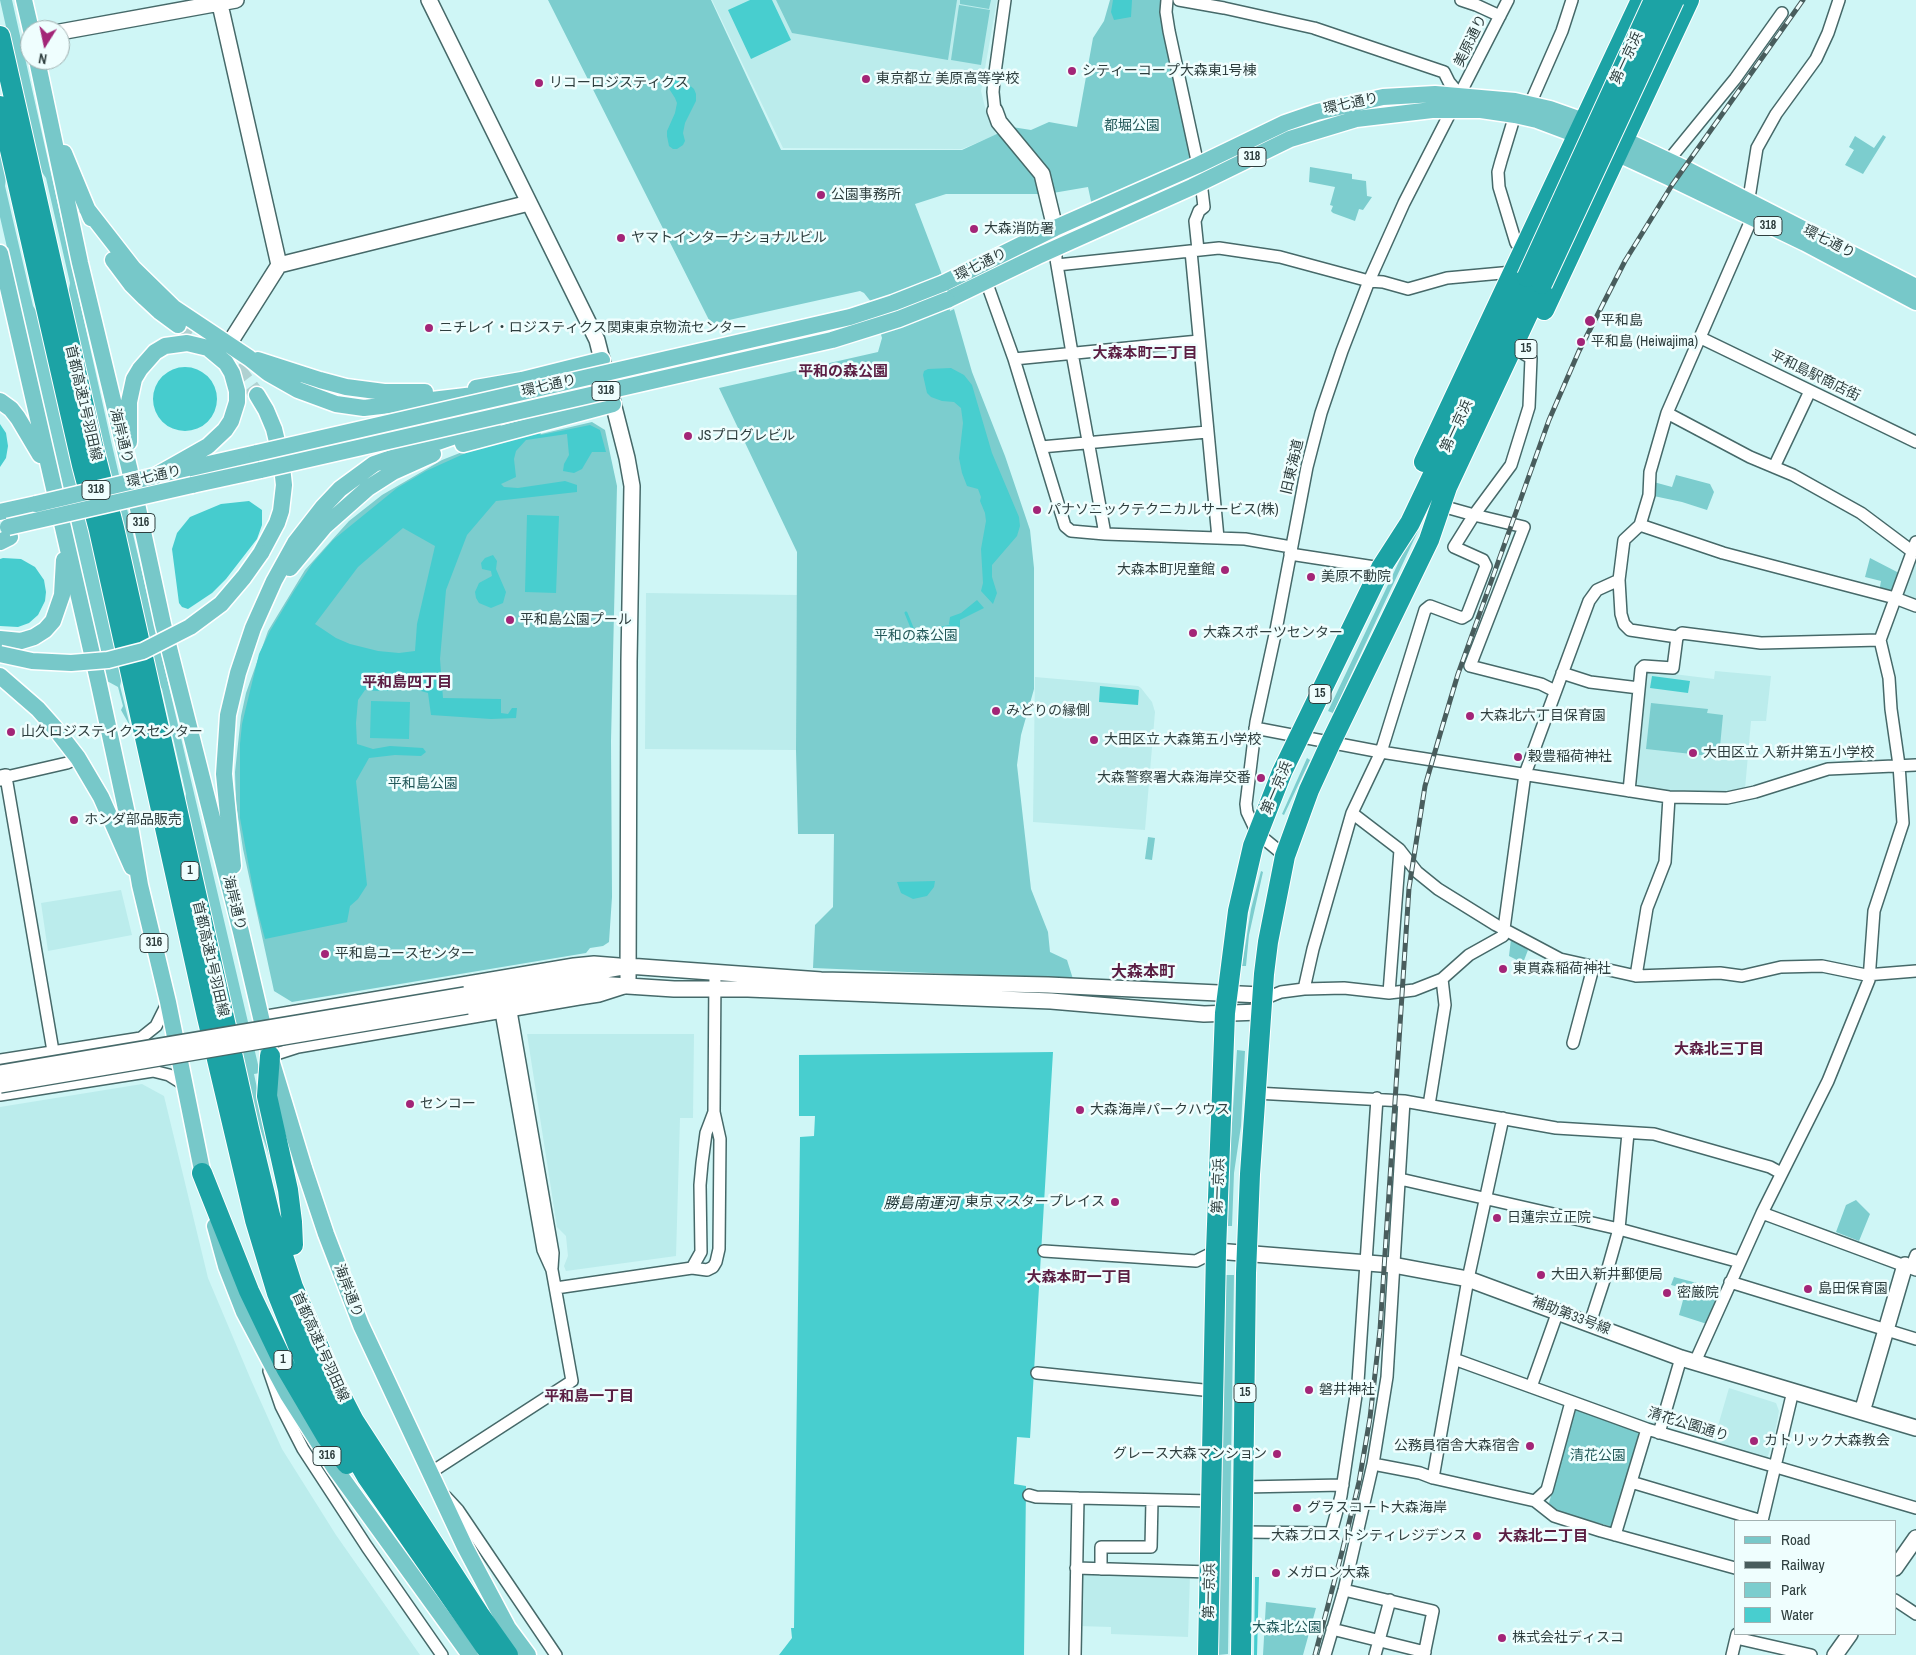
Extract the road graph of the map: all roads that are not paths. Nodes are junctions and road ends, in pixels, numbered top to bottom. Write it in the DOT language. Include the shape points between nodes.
graph roads {
  1 [pos="24,0"];
  2 [pos="236,0"];
  3 [pos="429,0"];
  4 [pos="1005,0"];
  5 [pos="1167,0"];
  6 [pos="1179,0"];
  7 [pos="1461,0"];
  8 [pos="1508,0"];
  9 [pos="1572,0"];
  10 [pos="1640,0"];
  11 [pos="1654,0"];
  12 [pos="1674,0"];
  13 [pos="1684,0"];
  14 [pos="1688,0"];
  15 [pos="1838,0"];
  16 [pos="220,1"];
  17 [pos="1226,4"];
  18 [pos="1782,13"];
  19 [pos="1500,16"];
  20 [pos="29,20"];
  21 [pos="70,30"];
  22 [pos="0,36"];
  23 [pos="39,70"];
  24 [pos="1460,95"];
  25 [pos="1530,104"];
  26 [pos="0,106"];
  27 [pos="1451,110"];
  28 [pos="995,111"];
  29 [pos="48,113"];
  30 [pos="1515,115"];
  31 [pos="1600,138"];
  32 [pos="1668,161"];
  33 [pos="1198,165"];
  34 [pos="1201,182"];
  35 [pos="1746,200"];
  36 [pos="529,203"];
  37 [pos="87,209"];
  38 [pos="1752,218"];
  39 [pos="1055,228"];
  40 [pos="1528,241"];
  41 [pos="1056,248"];
  42 [pos="1195,250"];
  43 [pos="0,253"];
  44 [pos="279,265"];
  45 [pos="1057,265"];
  46 [pos="1527,278"];
  47 [pos="986,280"];
  48 [pos="1369,281"];
  49 [pos="1916,287"];
  50 [pos="1916,302"];
  51 [pos="178,325"];
  52 [pos="1701,338"];
  53 [pos="1200,341"];
  54 [pos="229,344"];
  55 [pos="1072,354"];
  56 [pos="1524,354"];
  57 [pos="249,358"];
  58 [pos="1014,359"];
  59 [pos="602,360"];
  60 [pos="537,389"];
  61 [pos="1810,391"];
  62 [pos="257,395"];
  63 [pos="0,401"];
  64 [pos="613,404"];
  65 [pos="540,406"];
  66 [pos="1667,413"];
  67 [pos="1208,432"];
  68 [pos="1916,442"];
  69 [pos="1088,443"];
  70 [pos="1041,447"];
  71 [pos="186,464"];
  72 [pos="129,467"];
  73 [pos="1774,467"];
  74 [pos="50,475"];
  75 [pos="1450,508"];
  76 [pos="1474,515"];
  77 [pos="3,521"];
  78 [pos="1640,525"];
  79 [pos="64,531"];
  80 [pos="1105,534"];
  81 [pos="1218,538"];
  82 [pos="1429,540"];
  83 [pos="1914,547"];
  84 [pos="1290,551"];
  85 [pos="1384,563"];
  86 [pos="1619,580"];
  87 [pos="1895,598"];
  88 [pos="1916,606"];
  89 [pos="263,607"];
  90 [pos="1677,637"];
  91 [pos="0,639"];
  92 [pos="1880,640"];
  93 [pos="0,654"];
  94 [pos="1562,673"];
  95 [pos="0,676"];
  96 [pos="1639,688"];
  97 [pos="1555,691"];
  98 [pos="137,707"];
  99 [pos="1255,728"];
  100 [pos="1300,736"];
  101 [pos="1331,742"];
  102 [pos="1381,752"];
  103 [pos="78,758"];
  104 [pos="1899,765"];
  105 [pos="1916,765"];
  106 [pos="1525,774"];
  107 [pos="3,777"];
  108 [pos="1630,791"];
  109 [pos="1669,797"];
  110 [pos="1352,813"];
  111 [pos="151,815"];
  112 [pos="1258,833"];
  113 [pos="1400,850"];
  114 [pos="1285,856"];
  115 [pos="140,885"];
  116 [pos="1504,929"];
  117 [pos="241,932"];
  118 [pos="628,966"];
  119 [pos="1593,968"];
  120 [pos="1916,971"];
  121 [pos="715,972"];
  122 [pos="1870,975"];
  123 [pos="1636,976"];
  124 [pos="1442,979"];
  125 [pos="628,986"];
  126 [pos="715,989"];
  127 [pos="1304,989"];
  128 [pos="1389,993"];
  129 [pos="466,1001"];
  130 [pos="168,1002"];
  131 [pos="1261,1002"];
  132 [pos="1226,1004"];
  133 [pos="506,1011"];
  134 [pos="261,1017"];
  135 [pos="1573,1043"];
  136 [pos="53,1051"];
  137 [pos="270,1056"];
  138 [pos="0,1060"];
  139 [pos="0,1073"];
  140 [pos="0,1085"];
  141 [pos="185,1085"];
  142 [pos="1255,1093"];
  143 [pos="0,1096"];
  144 [pos="1377,1098"];
  145 [pos="1404,1101"];
  146 [pos="1429,1105"];
  147 [pos="714,1112"];
  148 [pos="1503,1118"];
  149 [pos="249,1129"];
  150 [pos="1628,1133"];
  151 [pos="202,1172"];
  152 [pos="1781,1173"];
  153 [pos="1400,1179"];
  154 [pos="1486,1199"];
  155 [pos="1762,1213"];
  156 [pos="1619,1229"];
  157 [pos="293,1245"];
  158 [pos="1044,1251"];
  159 [pos="1216,1251"];
  160 [pos="1247,1253"];
  161 [pos="1366,1262"];
  162 [pos="1740,1262"];
  163 [pos="1912,1264"];
  164 [pos="1393,1265"];
  165 [pos="692,1268"];
  166 [pos="1468,1279"];
  167 [pos="1730,1282"];
  168 [pos="556,1288"];
  169 [pos="1558,1312"];
  170 [pos="309,1324"];
  171 [pos="1590,1324"];
  172 [pos="1887,1330"];
  173 [pos="1916,1339"];
  174 [pos="260,1343"];
  175 [pos="1454,1359"];
  176 [pos="1688,1360"];
  177 [pos="1038,1373"];
  178 [pos="1530,1387"];
  179 [pos="1793,1390"];
  180 [pos="1213,1391"];
  181 [pos="1571,1402"];
  182 [pos="1862,1412"];
  183 [pos="1916,1428"];
  184 [pos="1647,1429"];
  185 [pos="1659,1433"];
  186 [pos="1373,1464"];
  187 [pos="1774,1467"];
  188 [pos="1433,1478"];
  189 [pos="433,1479"];
  190 [pos="1631,1482"];
  191 [pos="1343,1485"];
  192 [pos="1244,1487"];
  193 [pos="1029,1494"];
  194 [pos="1078,1498"];
  195 [pos="1152,1500"];
  196 [pos="1211,1501"];
  197 [pos="1535,1501"];
  198 [pos="1916,1508"];
  199 [pos="429,1514"];
  200 [pos="1759,1520"];
  201 [pos="1762,1520"];
  202 [pos="400,1526"];
  203 [pos="1243,1532"];
  204 [pos="1615,1535"];
  205 [pos="1916,1538"];
  206 [pos="448,1565"];
  207 [pos="1896,1567"];
  208 [pos="1076,1568"];
  209 [pos="1734,1568"];
  210 [pos="1101,1569"];
  211 [pos="1210,1572"];
  212 [pos="1344,1590"];
  213 [pos="1390,1600"];
  214 [pos="1896,1601"];
  215 [pos="1916,1614"];
  216 [pos="1332,1629"];
  217 [pos="1849,1635"];
  218 [pos="1736,1636"];
  219 [pos="1379,1641"];
  220 [pos="1424,1654"];
  221 [pos="442,1655"];
  222 [pos="470,1655"];
  223 [pos="491,1655"];
  224 [pos="508,1655"];
  225 [pos="528,1655"];
  226 [pos="556,1655"];
  227 [pos="1075,1655"];
  228 [pos="1208,1655"];
  229 [pos="1241,1655"];
  230 [pos="1325,1655"];
  231 [pos="1375,1655"];
  232 [pos="1732,1655"];
  233 [pos="1810,1655"];
  234 [pos="1835,1655"];
  1 -- 20 [label="main road"];
  2 -- 16 [label="street"];
  3 -- 36 [label="street"];
  4 -- 28 [label="street" via="994,80"];
  5 -- 33 [label="street" via="1169,31"];
  6 -- 17 [label="street"];
  7 -- 19 [label="street"];
  8 -- 19 [label="street, 美原通り"];
  9 -- 25 [label="street"];
  10 -- 31 [label="highway, 15"];
  11 -- 46 [label="highway, 第一京浜 / 15, bridge"];
  12 -- 46 [label="highway, 第一京浜 / 15, bridge"];
  13 -- 31 [label="highway, 15" via="1673,8 1632,74"];
  14 -- 31 [label="highway, 15"];
  15 -- 35 [label="street" via="1816,59 1776,114 1757,148"];
  16 -- 21 [label="street"];
  16 -- 44 [label="street"];
  17 -- 24 [label="street" via="1314,28 1444,72"];
  18 -- 32 [label="street" via="1735,79"];
  19 -- 24 [label="street, 美原通り"];
  22 -- 149 [label="highway, 首都高速1号羽田線 / 1"];
  23 -- 29 [label="main road, 316"];
  24 -- 25 [label="main road, 環七通り / 318"];
  24 -- 27 [label="street, 旧東海道"];
  24 -- 33 [label="main road, 環七通り / 318" via="1383,97 1317,112 1285,122"];
  25 -- 31 [label="main road, 環七通り / 318" via="1550,109"];
  26 -- 98 [label="highway, 首都高速1号羽田線 / 1"];
  27 -- 30 [label="main road, 環七通り / 318"];
  27 -- 34 [label="main road, 環七通り / 318" via="1401,112 1324,128 1290,139"];
  27 -- 48 [label="street, 旧東海道"];
  28 -- 39 [label="street" via="999,122 1042,174"];
  29 -- 37 [label="main road"];
  29 -- 72 [label="main road, 海岸通り / 316" via="100,352"];
  30 -- 31 [label="main road, 環七通り / 318"];
  30 -- 40 [label="street" via="1498,172 1499,187 1516,242"];
  31 -- 32 [label="main road, 環七通り / 318"];
  31 -- 38 [label="main road, 環七通り / 318"];
  31 -- 40 [label="highway, 15"];
  31 -- 40 [label="highway, 15" via="1578,182"];
  31 -- 56 [label="highway, 15"];
  32 -- 35 [label="main road, 環七通り / 318"];
  33 -- 39 [label="main road, 環七通り / 318"];
  34 -- 41 [label="main road, 環七通り / 318"];
  34 -- 42 [label="street" via="1204,207 1195,221"];
  35 -- 49 [label="main road, 環七通り / 318"];
  36 -- 44 [label="street"];
  36 -- 59 [label="street" via="597,340"];
  37 -- 51 [label="main road" via="118,268 145,298"];
  37 -- 54 [label="main road" via="112,244 153,289 174,308"];
  38 -- 50 [label="main road, 環七通り / 318"];
  38 -- 52 [label="street"];
  39 -- 41 [label="street"];
  39 -- 60 [label="main road, 環七通り / 318, bridge" via="944,282 850,317"];
  40 -- 46 [label="highway, 15"];
  41 -- 45 [label="street"];
  41 -- 47 [label="main road, 環七通り / 318"];
  42 -- 45 [label="street"];
  42 -- 48 [label="street" via="1219,248 1280,257"];
  42 -- 53 [label="street"];
  43 -- 74 [label="main road, 316"];
  44 -- 54 [label="street"];
  45 -- 55 [label="street"];
  46 -- 48 [label="street" via="1447,278 1408,289"];
  46 -- 82 [label="highway, 第一京浜 / 15"];
  46 -- 85 [label="highway, 第一京浜 / 15" via="1410,523"];
  47 -- 58 [label="street"];
  47 -- 65 [label="main road, 環七通り / 318, bridge" via="948,300 832,340"];
  48 -- 84 [label="street, 旧東海道" via="1321,413"];
  52 -- 61 [label="street, 平和島駅商店街"];
  52 -- 66 [label="street"];
  53 -- 55 [label="street"];
  53 -- 67 [label="street"];
  54 -- 57 [label="main road"];
  55 -- 58 [label="street"];
  55 -- 69 [label="street"];
  56 -- 75 [label="highway, 15"];
  56 -- 76 [label="street" via="1531,358 1529,407 1511,465"];
  57 -- 59 [label="main road" via="346,387 384,392 435,392 488,386"];
  57 -- 60 [label="main road, bridge" via="298,390 351,407 378,407"];
  58 -- 70 [label="street"];
  59 -- 64 [label="street"];
  60 -- 71 [label="main road, 環七通り / 318, bridge" via="257,453"];
  61 -- 68 [label="street, 平和島駅商店街"];
  61 -- 73 [label="street"];
  62 -- 93 [label="main road, bridge" via="274,428 282,458 284,485 281,511 261,553 221,604 190,627 144,650 108,660 71,663 32,661"];
  63 -- 74 [label="main road" via="24,426"];
  64 -- 89 [label="main road" via="447,449 393,472 368,488 325,526"];
  64 -- 118 [label="street" via="632,486"];
  65 -- 77 [label="main road, 環七通り / 318, bridge" via="83,511"];
  65 -- 89 [label="main road, bridge" via="384,459 366,470 340,490 304,531 284,562"];
  66 -- 73 [label="street"];
  66 -- 78 [label="street" via="1650,472 1649,495"];
  67 -- 69 [label="street"];
  67 -- 81 [label="street"];
  69 -- 70 [label="street"];
  69 -- 80 [label="street"];
  70 -- 80 [label="street" via="1065,526 1071,531"];
  71 -- 72 [label="main road" via="225,430 235,411 237,391 232,373 218,355 208,348 187,343 165,346 155,352 134,379 129,402"];
  71 -- 77 [label="main road, 環七通り / 318, bridge" via="156,476 36,504"];
  72 -- 117 [label="main road, 海岸通り / 316" via="163,624"];
  73 -- 83 [label="street" via="1861,513"];
  74 -- 79 [label="main road, 316"];
  75 -- 76 [label="street"];
  75 -- 82 [label="highway, 15"];
  76 -- 97 [label="street" via="1524,527 1470,666 1541,684"];
  76 -- 102 [label="street" via="1454,546 1483,560 1486,566 1467,615 1463,618 1430,606 1425,610"];
  78 -- 86 [label="street" via="1624,540"];
  78 -- 87 [label="street" via="1723,553"];
  79 -- 91 [label="main road" via="62,595 53,621 34,637"];
  79 -- 115 [label="main road, 316"];
  80 -- 81 [label="street"];
  81 -- 84 [label="street" via="1245,539"];
  82 -- 101 [label="highway, 第一京浜 / 15"];
  83 -- 87 [label="street"];
  84 -- 85 [label="street"];
  84 -- 99 [label="street, 旧東海道"];
  85 -- 100 [label="highway, 第一京浜 / 15"];
  86 -- 90 [label="street" via="1624,624 1630,630"];
  86 -- 94 [label="street" via="1592,596"];
  87 -- 88 [label="street"];
  87 -- 92 [label="street"];
  89 -- 117 [label="main road" via="234,687 224,755 228,828"];
  90 -- 92 [label="street" via="1682,633 1761,643"];
  90 -- 96 [label="street" via="1674,667 1644,666"];
  92 -- 104 [label="street" via="1889,678"];
  94 -- 96 [label="street" via="1590,682"];
  94 -- 97 [label="street"];
  95 -- 103 [label="main road" via="44,716"];
  96 -- 108 [label="street"];
  97 -- 106 [label="street"];
  98 -- 111 [label="highway"];
  98 -- 202 [label="highway, 首都高速1号羽田線 / 1" via="248,1192 277,1293 320,1393 367,1477"];
  99 -- 100 [label="street"];
  99 -- 112 [label="street, 旧東海道" via="1246,804"];
  100 -- 101 [label="street"];
  100 -- 112 [label="highway, 第一京浜 / 15"];
  101 -- 102 [label="street"];
  101 -- 114 [label="highway, 第一京浜 / 15"];
  102 -- 106 [label="street"];
  102 -- 110 [label="street"];
  103 -- 107 [label="street"];
  103 -- 115 [label="main road" via="101,798"];
  104 -- 105 [label="street"];
  104 -- 109 [label="street" via="1828,769 1728,798"];
  104 -- 122 [label="street" via="1903,823 1874,911"];
  106 -- 108 [label="street"];
  106 -- 116 [label="street"];
  107 -- 136 [label="street"];
  108 -- 109 [label="street"];
  109 -- 123 [label="street" via="1665,862 1646,908"];
  110 -- 113 [label="street"];
  110 -- 127 [label="street" via="1312,949"];
  112 -- 114 [label="street, 旧東海道"];
  112 -- 132 [label="highway, 第一京浜 / 15" via="1238,911"];
  113 -- 116 [label="street" via="1417,872 1438,888"];
  113 -- 128 [label="street"];
  114 -- 131 [label="highway, 第一京浜 / 15" via="1268,942"];
  115 -- 130 [label="main road, 316"];
  116 -- 119 [label="street" via="1552,956"];
  116 -- 124 [label="street" via="1504,936 1469,955"];
  117 -- 134 [label="main road, 海岸通り / 316"];
  118 -- 121 [label="street"];
  118 -- 125 [label="street"];
  118 -- 129 [label="street"];
  118 -- 134 [label="street" via="594,962 574,964"];
  119 -- 123 [label="street"];
  119 -- 135 [label="street"];
  120 -- 122 [label="street"];
  121 -- 126 [label="street"];
  121 -- 132 [label="street" via="821,980 1048,985"];
  122 -- 123 [label="street" via="1822,966 1781,967 1742,976 1720,972"];
  122 -- 152 [label="street" via="1828,1081"];
  124 -- 128 [label="street" via="1414,990"];
  124 -- 146 [label="street" via="1445,1005"];
  125 -- 126 [label="street"];
  125 -- 129 [label="street" via="597,984"];
  125 -- 133 [label="street" via="599,996"];
  126 -- 132 [label="street" via="1051,1001 1172,1012"];
  126 -- 147 [label="street"];
  127 -- 128 [label="street" via="1344,988"];
  127 -- 131 [label="street" via="1281,992"];
  129 -- 139 [label="street, bridge"];
  129 -- 140 [label="street, bridge"];
  130 -- 136 [label="street" via="156,1026 141,1038"];
  130 -- 141 [label="main road, 316"];
  131 -- 132 [label="street"];
  131 -- 142 [label="highway, 第一京浜 / 15"];
  132 -- 159 [label="highway, 第一京浜 / 15"];
  133 -- 137 [label="street" via="298,1047"];
  133 -- 168 [label="street" via="553,1253"];
  134 -- 137 [label="main road, 海岸通り / 316"];
  136 -- 138 [label="street"];
  137 -- 157 [label="highway" via="267,1096 288,1190"];
  137 -- 189 [label="main road, 海岸通り / 316" via="304,1168 361,1325"];
  141 -- 143 [label="street" via="153,1070"];
  141 -- 151 [label="main road, 316"];
  142 -- 144 [label="street"];
  142 -- 160 [label="highway, 第一京浜 / 15"];
  144 -- 145 [label="street"];
  144 -- 161 [label="street"];
  145 -- 146 [label="street"];
  145 -- 153 [label="street"];
  146 -- 148 [label="street"];
  147 -- 165 [label="street" via="706,1133 702,1163 701,1252"];
  147 -- 165 [label="street" via="720,1138 719,1256 713,1268"];
  148 -- 150 [label="street" via="1556,1128"];
  148 -- 154 [label="street"];
  149 -- 157 [label="highway"];
  149 -- 170 [label="highway, 首都高速1号羽田線 / 1" via="270,1215 293,1287"];
  150 -- 152 [label="street" via="1654,1134 1678,1140"];
  150 -- 156 [label="street"];
  151 -- 174 [label="main road, 316" via="226,1266"];
  151 -- 202 [label="highway, 1" via="249,1291 286,1368 326,1436 383,1513"];
  152 -- 155 [label="street"];
  153 -- 154 [label="street"];
  153 -- 164 [label="street"];
  154 -- 156 [label="street"];
  154 -- 166 [label="street"];
  155 -- 162 [label="street"];
  155 -- 163 [label="street"];
  156 -- 162 [label="street"];
  156 -- 171 [label="street"];
  157 -- 170 [label="highway" via="306,1281"];
  158 -- 159 [label="street" via="1196,1261"];
  159 -- 160 [label="street, 補助第33号線"];
  159 -- 180 [label="highway, 第一京浜 / 15"];
  160 -- 161 [label="street, 補助第33号線"];
  160 -- 192 [label="highway, 第一京浜 / 15"];
  161 -- 164 [label="street, 補助第33号線"];
  161 -- 191 [label="street" via="1358,1382"];
  162 -- 167 [label="street"];
  163 -- 172 [label="street"];
  164 -- 166 [label="street, 補助第33号線"];
  164 -- 186 [label="street" via="1387,1377"];
  165 -- 168 [label="street"];
  166 -- 169 [label="street, 補助第33号線"];
  166 -- 175 [label="street"];
  167 -- 172 [label="street"];
  167 -- 176 [label="street"];
  168 -- 189 [label="street" via="572,1381"];
  169 -- 171 [label="street, 補助第33号線"];
  169 -- 178 [label="street"];
  170 -- 206 [label="highway, 首都高速1号羽田線 / 1" via="354,1421"];
  171 -- 176 [label="street, 補助第33号線"];
  172 -- 173 [label="street"];
  172 -- 182 [label="street"];
  174 -- 221 [label="street" via="281,1406 303,1449"];
  174 -- 222 [label="main road, 316" via="288,1395 334,1466"];
  175 -- 178 [label="street, 清花公園通り"];
  175 -- 188 [label="street"];
  176 -- 179 [label="street, 補助第33号線"];
  176 -- 185 [label="street"];
  177 -- 180 [label="street"];
  178 -- 181 [label="street, 清花公園通り"];
  179 -- 182 [label="street, 補助第33号線"];
  179 -- 187 [label="street"];
  180 -- 196 [label="highway, 第一京浜 / 15"];
  181 -- 184 [label="street, 清花公園通り"];
  181 -- 197 [label="street" via="1547,1490"];
  182 -- 183 [label="street, 補助第33号線"];
  184 -- 185 [label="street, 清花公園通り"];
  184 -- 190 [label="street"];
  185 -- 187 [label="street, 清花公園通り"];
  186 -- 188 [label="street" via="1420,1472"];
  186 -- 212 [label="street"];
  187 -- 198 [label="street, 清花公園通り"];
  187 -- 201 [label="street"];
  188 -- 197 [label="street"];
  189 -- 225 [label="main road, 海岸通り / 316" via="496,1606"];
  189 -- 226 [label="street" via="458,1510"];
  190 -- 200 [label="street"];
  190 -- 204 [label="street"];
  191 -- 192 [label="street"];
  191 -- 203 [label="street" via="1331,1533"];
  192 -- 203 [label="highway, 第一京浜 / 15"];
  193 -- 194 [label="street"];
  194 -- 195 [label="street"];
  194 -- 208 [label="street"];
  195 -- 196 [label="street"];
  195 -- 210 [label="street" via="1151,1547 1101,1547"];
  196 -- 211 [label="highway, 第一京浜 / 15"];
  197 -- 204 [label="street" via="1554,1516"];
  199 -- 206 [label="highway"];
  202 -- 223 [label="highway, 首都高速1号羽田線 / 1"];
  203 -- 229 [label="highway, 第一京浜 / 15"];
  204 -- 209 [label="street"];
  205 -- 207 [label="street"];
  206 -- 224 [label="highway, 首都高速1号羽田線 / 1"];
  208 -- 210 [label="street"];
  208 -- 227 [label="street"];
  210 -- 211 [label="street"];
  211 -- 228 [label="highway, 第一京浜 / 15"];
  212 -- 213 [label="street"];
  212 -- 216 [label="street"];
  213 -- 219 [label="street"];
  213 -- 220 [label="street" via="1433,1611"];
  214 -- 215 [label="street"];
  216 -- 219 [label="street"];
  216 -- 230 [label="street"];
  217 -- 234 [label="street"];
  218 -- 232 [label="street"];
  218 -- 233 [label="street"];
  219 -- 220 [label="street"];
  219 -- 231 [label="street"];
}
